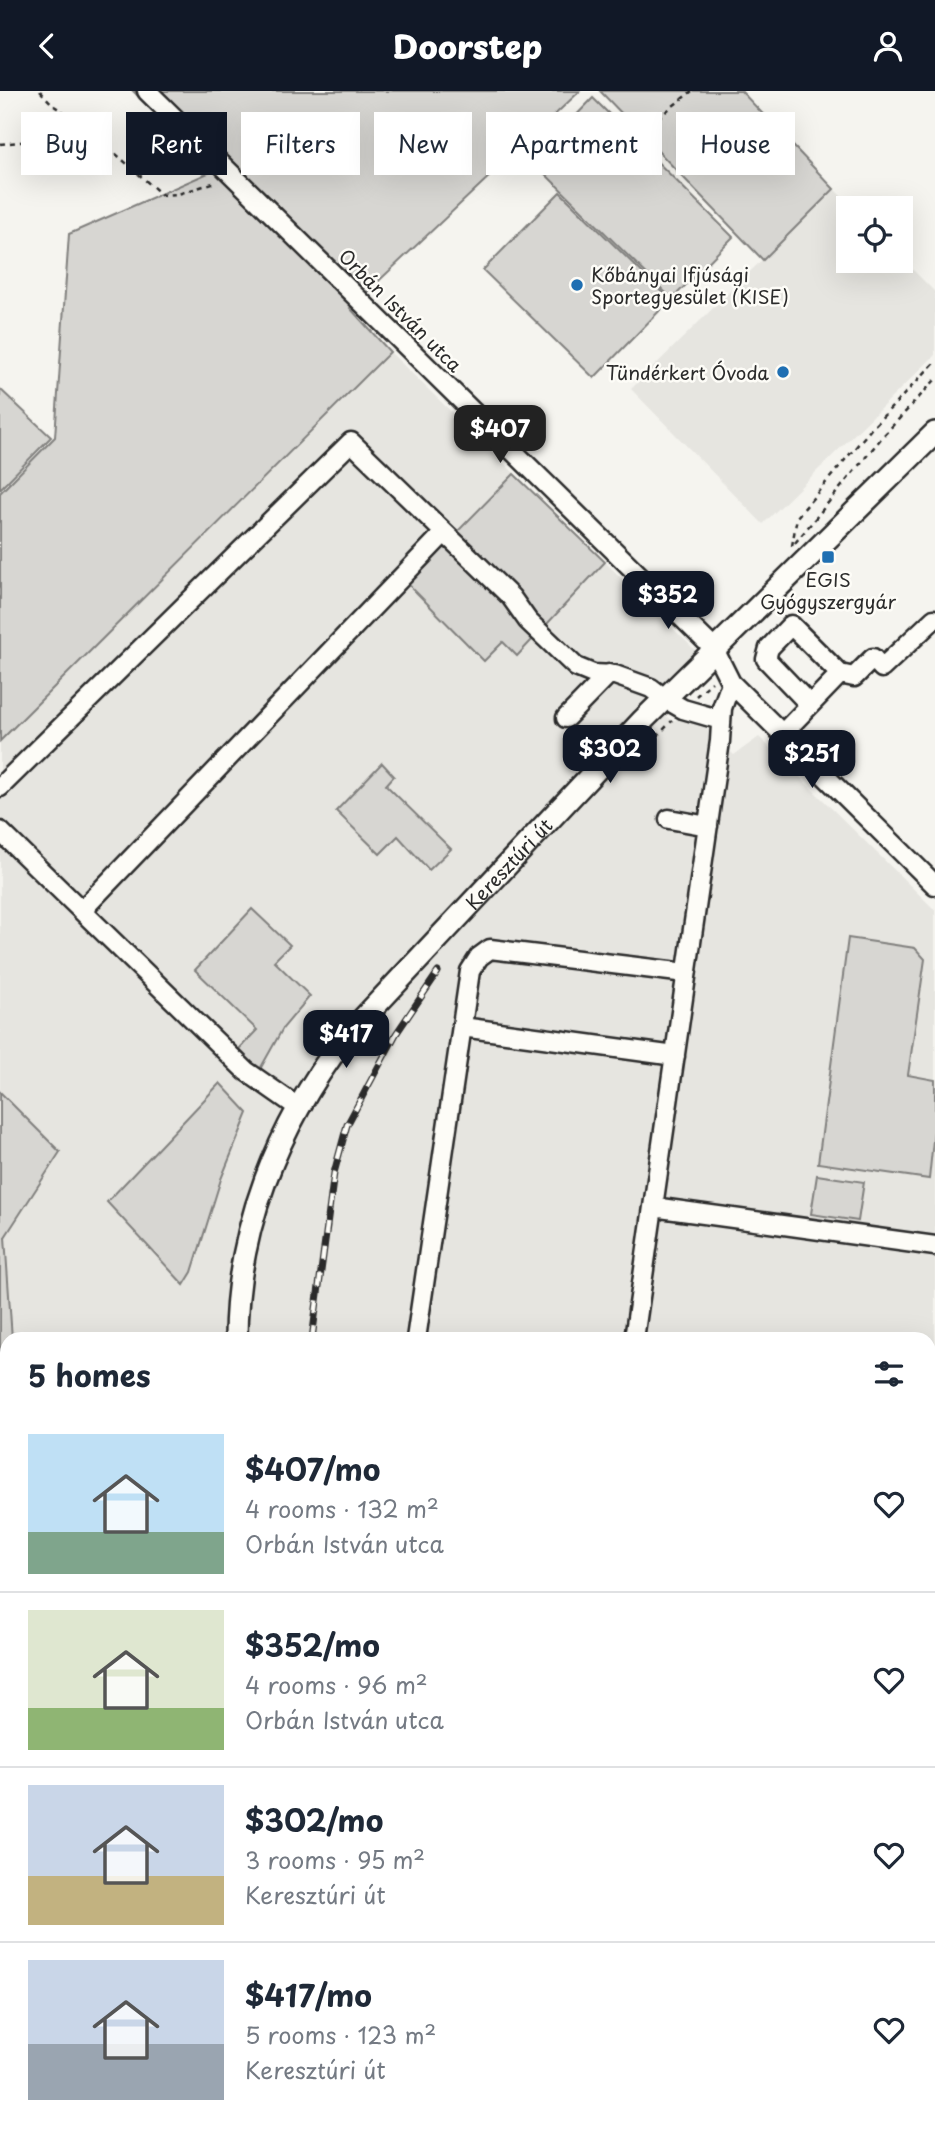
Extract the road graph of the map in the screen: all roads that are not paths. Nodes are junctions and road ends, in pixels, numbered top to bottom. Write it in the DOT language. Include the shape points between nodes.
graph roads {
  1 [pos="147,91"];
  2 [pos="935,433"];
  3 [pos="444,533"];
  4 [pos="934,619"];
  5 [pos="714,649"];
  6 [pos="601,674"];
  7 [pos="840,674"];
  8 [pos="728,676"];
  9 [pos="664,698"];
  10 [pos="810,705"];
  11 [pos="562,714"];
  12 [pos="721,720"];
  13 [pos="782,734"];
  14 [pos="0,787"];
  15 [pos="669,819"];
  16 [pos="708,826"];
  17 [pos="0,831"];
  18 [pos="935,885"];
  19 [pos="82,910"];
  20 [pos="687,974"];
  21 [pos="462,1027"];
  22 [pos="675,1056"];
  23 [pos="299,1108"];
  24 [pos="653,1207"];
  25 [pos="935,1246"];
  26 [pos="236,1332"];
  27 [pos="417,1332"];
  28 [pos="635,1332"];
  1 -- 5 [label="street, Orbán István utca"];
  2 -- 5 [label="main road, Keresztúri út"];
  3 -- 6 [label="street" via="511,597 567,661"];
  3 -- 14 [label="street" via="351,442"];
  3 -- 19 [label="street"];
  4 -- 7 [label="street" via="882,668 873,659 854,677"];
  5 -- 8 [label="street, Orbán István utca"];
  5 -- 9 [label="main road, Keresztúri út"];
  6 -- 9 [label="street" via="652,688"];
  6 -- 11 [label="street"];
  7 -- 10 [label="street"];
  7 -- 10 [label="street" via="791,625 769,648 766,659"];
  8 -- 12 [label="street"];
  8 -- 13 [label="street, Orbán István utca"];
  9 -- 12 [label="street"];
  9 -- 23 [label="main road, Keresztúri út" via="352,1030"];
  10 -- 13 [label="street"];
  12 -- 16 [label="street"];
  13 -- 18 [label="street, Orbán István utca"];
  15 -- 16 [label="street"];
  16 -- 20 [label="street"];
  17 -- 19 [label="street"];
  19 -- 23 [label="street" via="246,1071"];
  20 -- 21 [label="street" via="490,949 470,971"];
  20 -- 22 [label="street"];
  21 -- 22 [label="street"];
  21 -- 27 [label="street"];
  22 -- 24 [label="street"];
  23 -- 26 [label="main road, Keresztúri út" via="280,1142 243,1255"];
  24 -- 25 [label="street"];
  24 -- 28 [label="street"];
}
